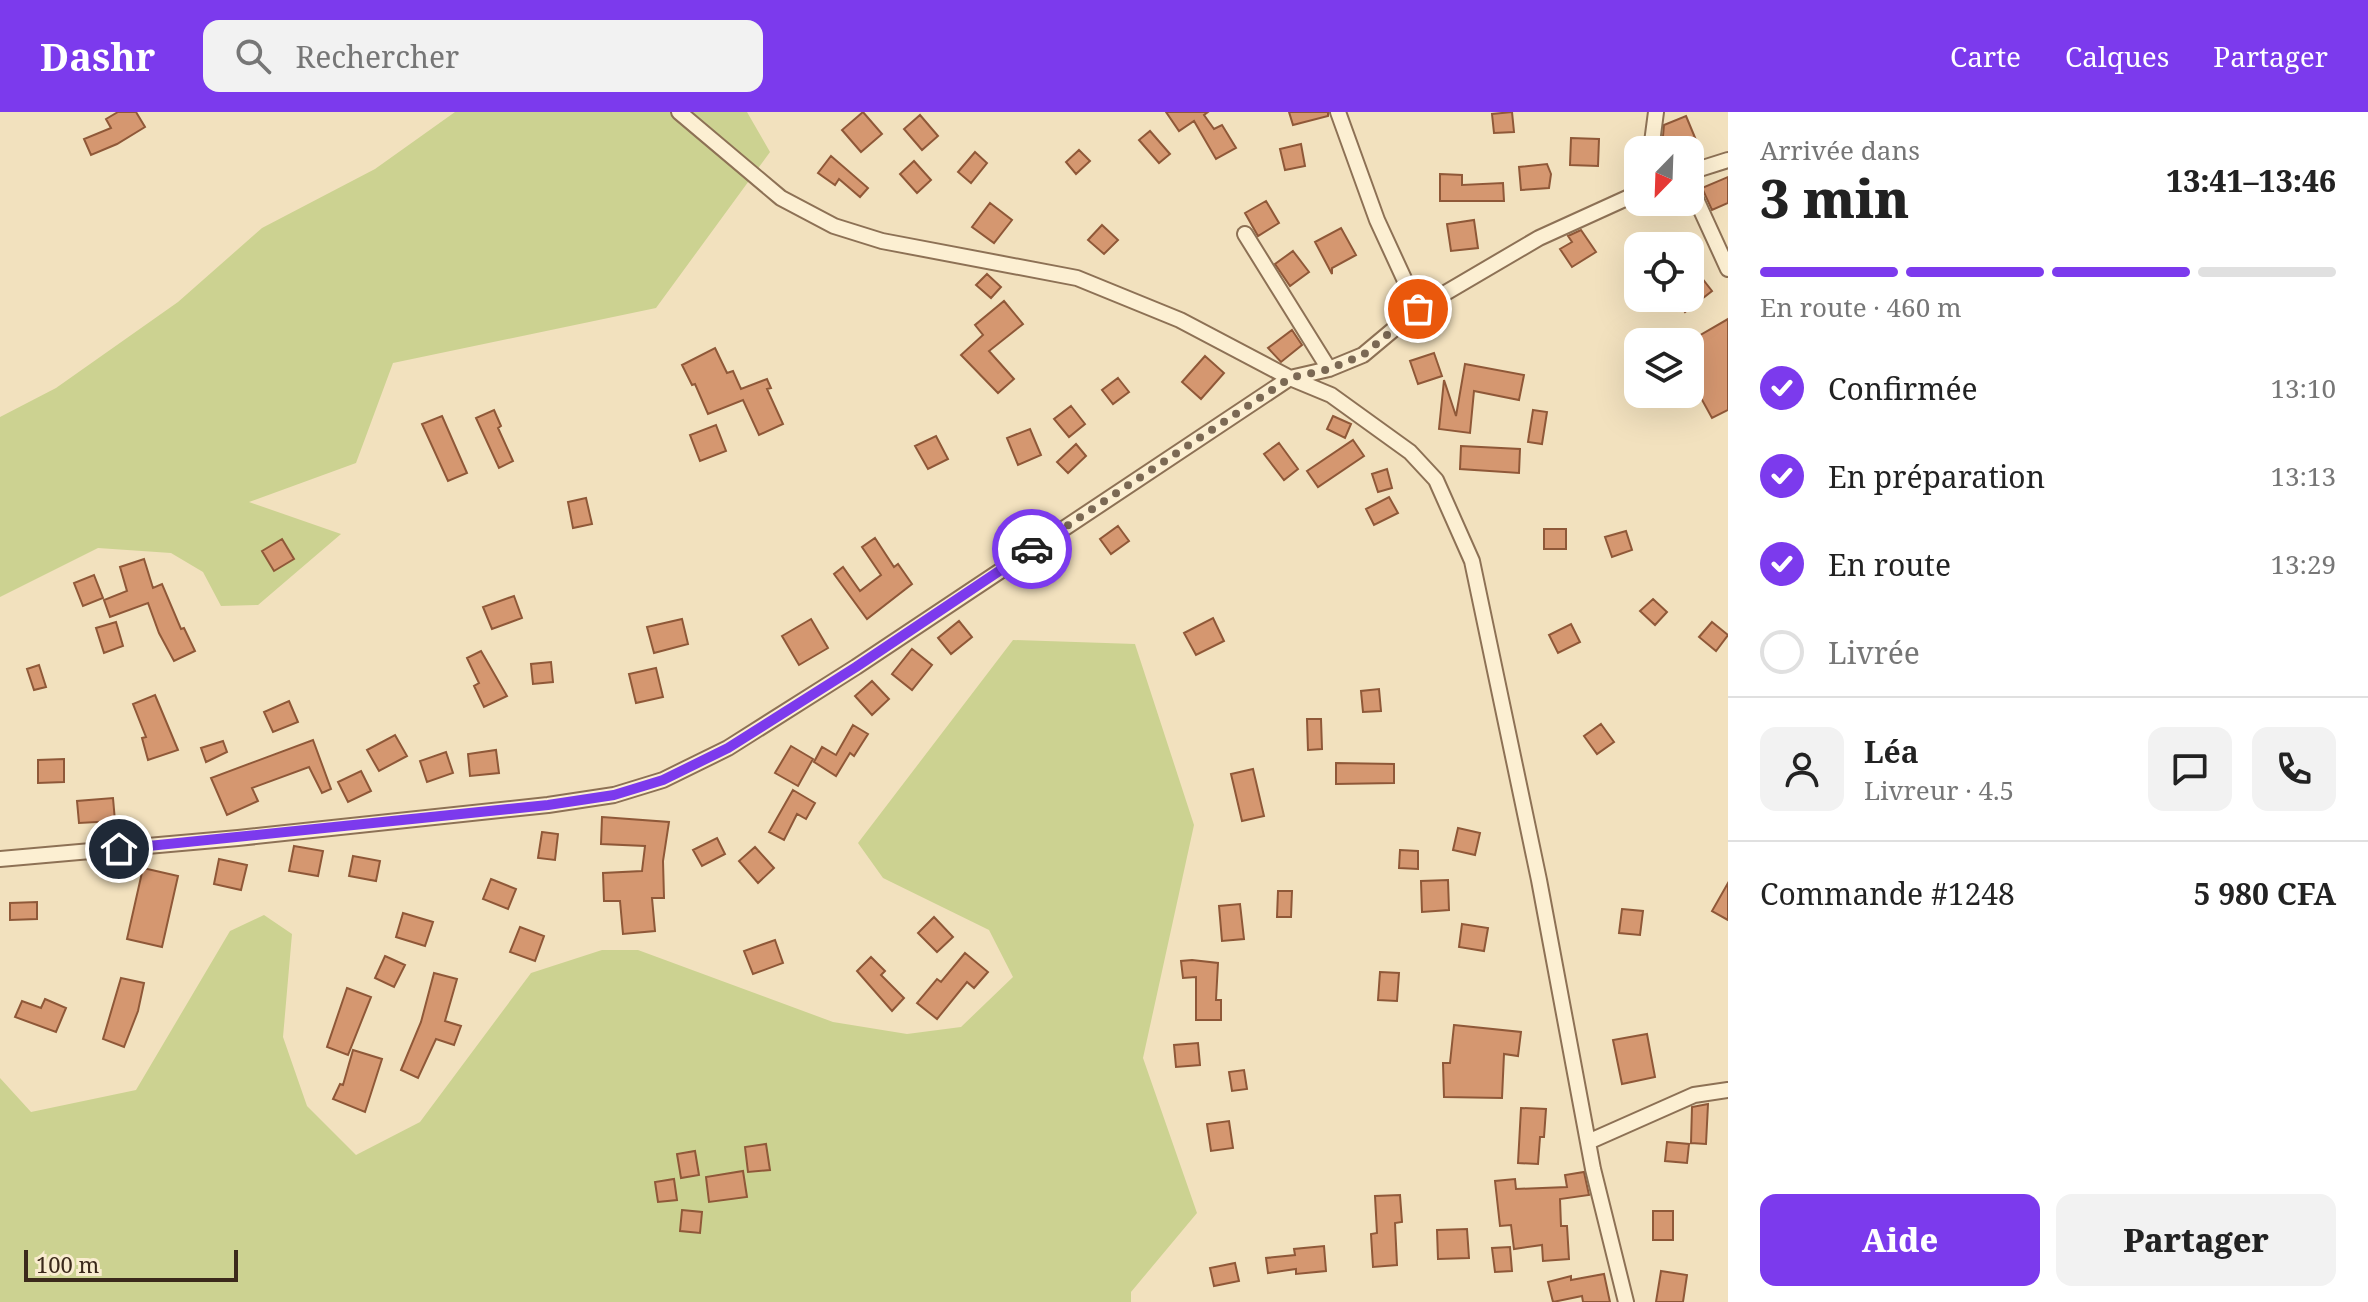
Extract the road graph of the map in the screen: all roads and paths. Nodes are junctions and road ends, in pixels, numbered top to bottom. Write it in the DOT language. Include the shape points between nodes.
graph roads {
  1 [pos="679,112"];
  2 [pos="1338,112"];
  3 [pos="1656,112"];
  4 [pos="1653,136"];
  5 [pos="1728,160"];
  6 [pos="1704,168"];
  7 [pos="1624,199"];
  8 [pos="1704,216"];
  9 [pos="1245,234"];
  10 [pos="1728,269"];
  11 [pos="1418,309"];
  12 [pos="1329,369"];
  13 [pos="1290,378"];
  14 [pos="0,859"];
  15 [pos="1728,1090"];
  16 [pos="1588,1142"];
  17 [pos="1626,1302"];
  1 -- 13 [label="street" via="781,198 834,226 882,241 1077,278 1180,320"];
  2 -- 11 [label="street" via="1377,220"];
  3 -- 4 [label="street"];
  5 -- 6 [label="street"];
  7 -- 11 [label="street" via="1539,238"];
  8 -- 10 [label="street"];
  9 -- 12 [label="street"];
  11 -- 12 [label="street" via="1363,355"];
  12 -- 13 [label="street"];
  13 -- 14 [label="street" via="856,667 728,748 663,780 614,795 548,805"];
  13 -- 16 [label="street" via="1331,395 1410,452 1436,480 1472,561"];
  15 -- 16 [label="street" via="1694,1095"];
  16 -- 17 [label="street"];
}
